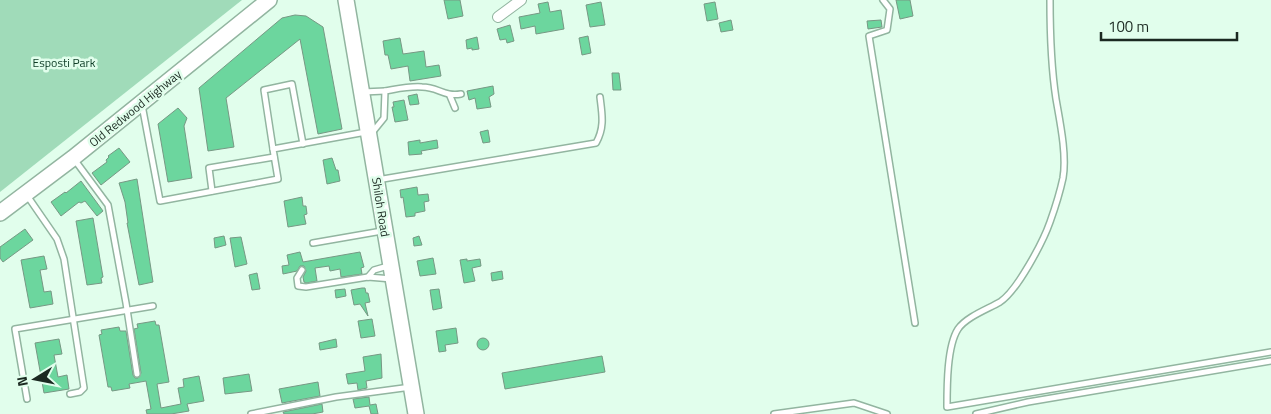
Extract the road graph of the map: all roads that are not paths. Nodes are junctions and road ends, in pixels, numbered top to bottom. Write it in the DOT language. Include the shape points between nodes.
graph roads {
  1 [pos="269,0"];
  2 [pos="346,0"];
  3 [pos="521,0"];
  4 [pos="883,0"];
  5 [pos="1050,0"];
  6 [pos="498,17"];
  7 [pos="385,91"];
  8 [pos="362,92"];
  9 [pos="461,94"];
  10 [pos="450,96"];
  11 [pos="600,97"];
  12 [pos="141,103"];
  13 [pos="455,108"];
  14 [pos="369,134"];
  15 [pos="303,144"];
  16 [pos="273,150"];
  17 [pos="274,157"];
  18 [pos="73,158"];
  19 [pos="377,180"];
  20 [pos="212,191"];
  21 [pos="26,194"];
  22 [pos="0,213"];
  23 [pos="385,231"];
  24 [pos="313,243"];
  25 [pos="302,270"];
  26 [pos="391,272"];
  27 [pos="368,277"];
  28 [pos="153,306"];
  29 [pos="128,311"];
  30 [pos="74,320"];
  31 [pos="915,323"];
  32 [pos="1271,352"];
  33 [pos="1271,361"];
  34 [pos="137,374"];
  35 [pos="411,387"];
  36 [pos="70,394"];
  37 [pos="27,399"];
  38 [pos="251,414"];
  39 [pos="416,414"];
  40 [pos="774,414"];
  41 [pos="887,414"];
  42 [pos="976,414"];
  1 -- 12 [label="main road, Old Redwood Highway"];
  2 -- 8 [label="main road, Shiloh Road"];
  3 -- 6 [label="street"];
  4 -- 31 [label="lane" via="890,9 887,30 869,36"];
  5 -- 32 [label="lane" via="1051,49 1063,135 1063,177 1049,223 1020,279 1001,301 982,310 959,328 952,345 947,375 946,407"];
  7 -- 8 [label="lane"];
  7 -- 10 [label="lane" via="422,86"];
  7 -- 14 [label="lane" via="384,118"];
  8 -- 14 [label="main road, Shiloh Road"];
  9 -- 10 [label="lane"];
  10 -- 13 [label="lane"];
  11 -- 19 [label="lane" via="603,122 596,142"];
  12 -- 18 [label="main road, Old Redwood Highway"];
  12 -- 20 [label="lane" via="160,201"];
  14 -- 15 [label="lane"];
  14 -- 19 [label="main road, Shiloh Road"];
  15 -- 16 [label="lane"];
  15 -- 16 [label="lane" via="292,84 264,90"];
  16 -- 17 [label="lane"];
  17 -- 20 [label="lane" via="278,179"];
  17 -- 20 [label="lane" via="208,168"];
  18 -- 21 [label="main road, Old Redwood Highway"];
  18 -- 29 [label="lane" via="108,205"];
  19 -- 23 [label="main road, Shiloh Road"];
  21 -- 22 [label="main road, Old Redwood Highway"];
  21 -- 30 [label="lane" via="57,239 64,259"];
  23 -- 24 [label="lane"];
  23 -- 26 [label="main road, Shiloh Road"];
  25 -- 27 [label="lane" via="297,278 298,286"];
  26 -- 27 [label="lane"];
  26 -- 27 [label="lane" via="374,270"];
  26 -- 35 [label="main road, Shiloh Road"];
  28 -- 29 [label="lane"];
  29 -- 30 [label="lane"];
  29 -- 34 [label="lane"];
  30 -- 36 [label="lane" via="84,388"];
  30 -- 37 [label="lane" via="15,329"];
  33 -- 42 [label="lane" via="1028,402"];
  35 -- 38 [label="lane" via="336,397"];
  35 -- 39 [label="main road, Shiloh Road"];
  40 -- 41 [label="lane" via="854,403"];
}
